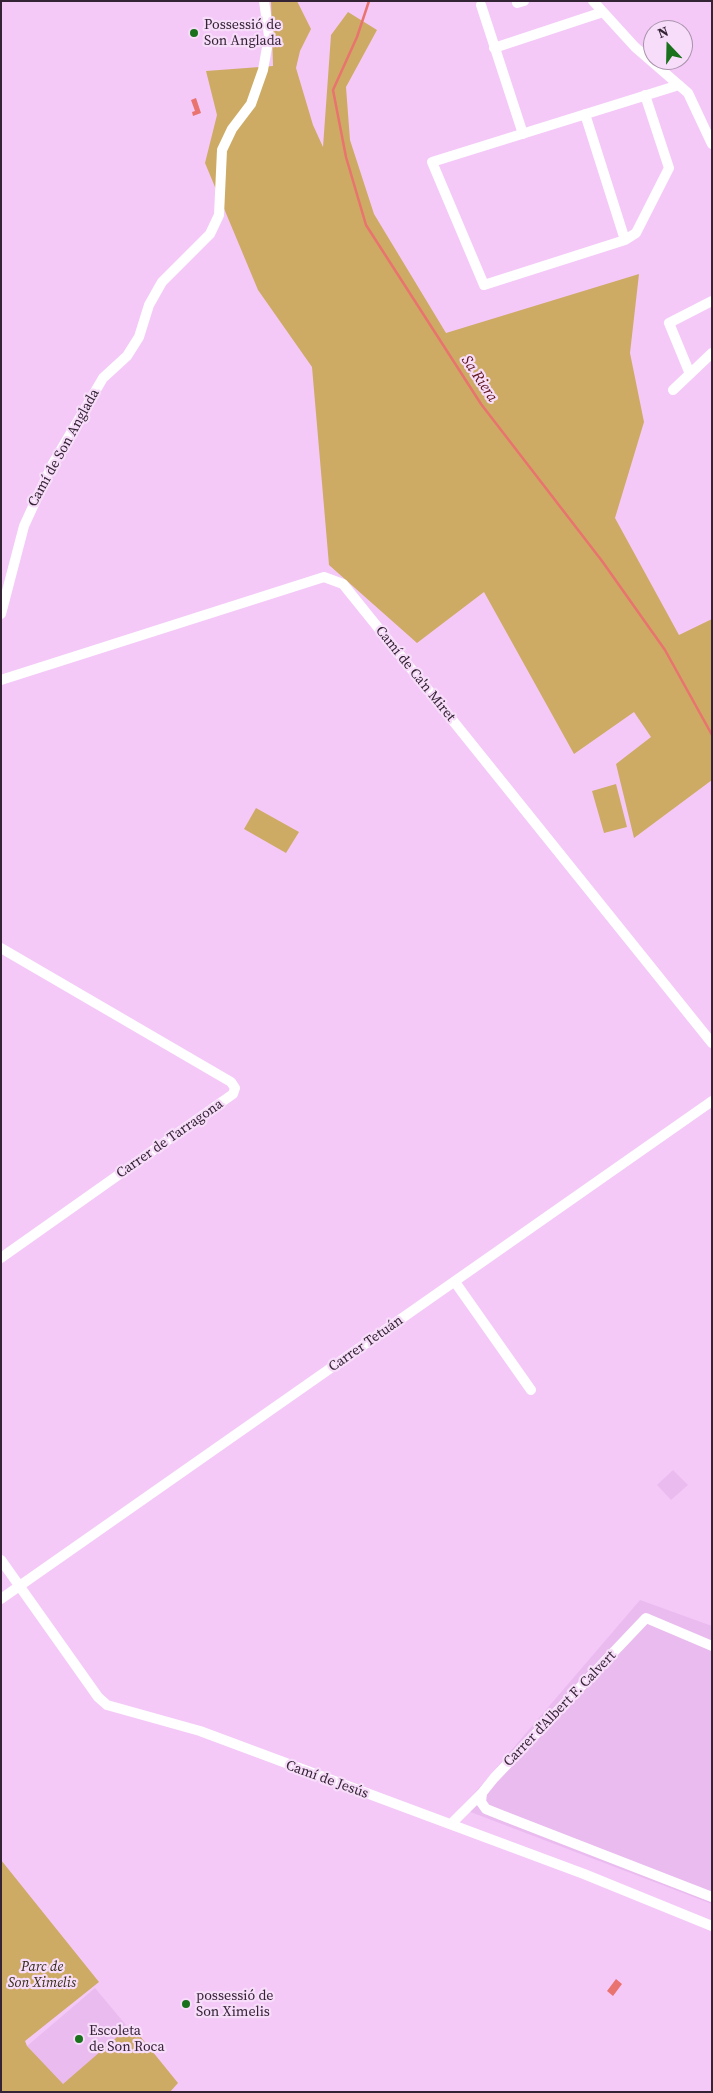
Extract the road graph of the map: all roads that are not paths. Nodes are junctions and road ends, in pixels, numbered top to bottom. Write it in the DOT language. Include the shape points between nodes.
graph roads {
  1 [pos="264,1"];
  2 [pos="592,1"];
  3 [pos="481,5"];
  4 [pos="603,12"];
  5 [pos="494,48"];
  6 [pos="679,85"];
  7 [pos="645,96"];
  8 [pos="585,114"];
  9 [pos="523,134"];
  10 [pos="712,144"];
  11 [pos="625,240"];
  12 [pos="712,301"];
  13 [pos="712,353"];
  14 [pos="690,374"];
  15 [pos="673,390"];
  16 [pos="1,614"];
  17 [pos="1,680"];
  18 [pos="1,948"];
  19 [pos="712,1043"];
  20 [pos="712,1101"];
  21 [pos="1,1258"];
  22 [pos="455,1282"];
  23 [pos="531,1390"];
  24 [pos="1,1560"];
  25 [pos="20,1586"];
  26 [pos="1,1599"];
  27 [pos="712,1646"];
  28 [pos="481,1798"];
  29 [pos="451,1824"];
  30 [pos="712,1897"];
  31 [pos="712,1926"];
  1 -- 16 [label="street, Camí de Son Anglada" via="269,36 262,70 251,104 232,129 222,150 219,215 210,234 162,282 149,305 139,337 127,356 103,378 56,457 24,526"];
  2 -- 4 [label="street"];
  3 -- 5 [label="street"];
  4 -- 5 [label="street"];
  4 -- 6 [label="street" via="646,57"];
  5 -- 9 [label="street"];
  6 -- 7 [label="street"];
  6 -- 10 [label="street" via="688,94"];
  7 -- 8 [label="street"];
  7 -- 11 [label="street" via="669,168 636,233"];
  8 -- 9 [label="street"];
  8 -- 11 [label="street"];
  9 -- 11 [label="street" via="432,162 484,285"];
  12 -- 14 [label="street" via="669,323"];
  13 -- 14 [label="street"];
  14 -- 15 [label="street"];
  17 -- 19 [label="street, Camí de Ca'n Miret" via="324,578 342,584"];
  18 -- 21 [label="street, Carrer de Tarragona" via="231,1082 234,1088 233,1094"];
  20 -- 22 [label="street, Carrer Tetuán"];
  22 -- 23 [label="street"];
  22 -- 25 [label="street, Carrer Tetuán"];
  24 -- 25 [label="street, Camí de Jesús"];
  25 -- 26 [label="street, Carrer Tetuán"];
  25 -- 29 [label="street, Camí de Jesús" via="98,1697 107,1705 200,1731"];
  27 -- 28 [label="street, Carrer d'Albert F. Calvert" via="646,1618"];
  28 -- 29 [label="street, Carrer d'Albert F. Calvert"];
  28 -- 30 [label="street" via="486,1809"];
  29 -- 31 [label="street, Camí de Jesús"];
}
